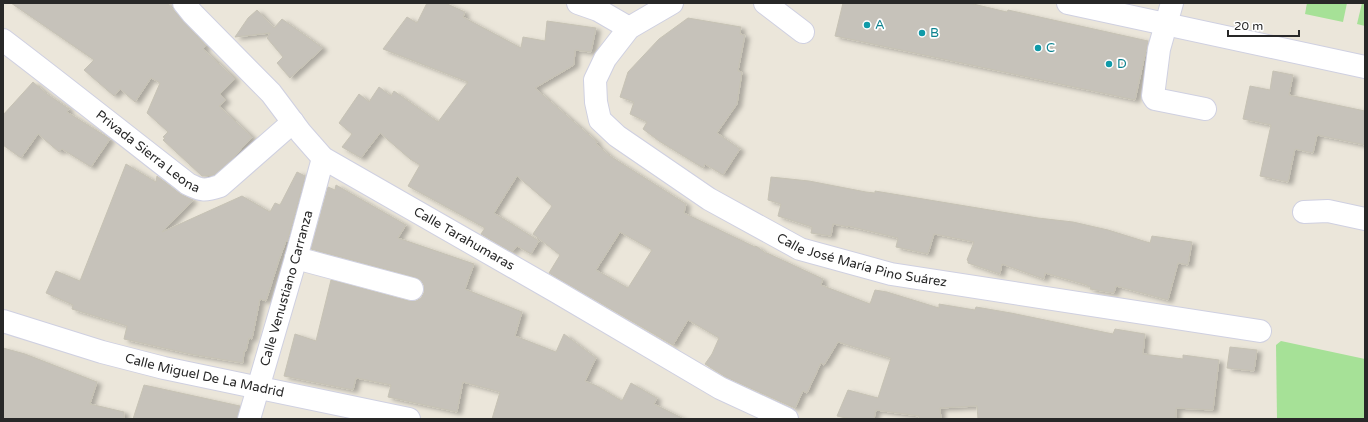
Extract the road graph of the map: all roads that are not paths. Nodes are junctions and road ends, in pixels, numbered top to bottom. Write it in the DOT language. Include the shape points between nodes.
graph roads {
  1 [pos="184,3"];
  2 [pos="578,3"];
  3 [pos="672,3"];
  4 [pos="765,3"];
  5 [pos="1068,3"];
  6 [pos="1172,3"];
  7 [pos="1166,24"];
  8 [pos="629,28"];
  9 [pos="803,32"];
  10 [pos="3,40"];
  11 [pos="1365,67"];
  12 [pos="1205,110"];
  13 [pos="293,122"];
  14 [pos="323,158"];
  15 [pos="1304,212"];
  16 [pos="1365,219"];
  17 [pos="296,258"];
  18 [pos="412,288"];
  19 [pos="3,321"];
  20 [pos="1260,331"];
  21 [pos="258,388"];
  22 [pos="248,419"];
  23 [pos="409,419"];
  24 [pos="787,419"];
  1 -- 13 [label="street, Calle Tarahumaras" via="270,93"];
  2 -- 8 [label="street" via="598,10"];
  3 -- 8 [label="street"];
  4 -- 9 [label="street"];
  5 -- 7 [label="street"];
  6 -- 7 [label="street"];
  7 -- 11 [label="street"];
  7 -- 12 [label="street" via="1159,49 1153,96"];
  8 -- 20 [label="street, Calle José María Pino Suárez" via="605,59 595,80 600,120 617,136 709,199 800,249 891,274"];
  10 -- 13 [label="street, Privada Sierra Leona" via="62,84 112,126 198,189 206,191 220,186"];
  13 -- 14 [label="street, Calle Tarahumaras"];
  14 -- 17 [label="street, Calle Venustiano Carranza"];
  14 -- 24 [label="street, Calle Tarahumaras" via="720,388"];
  15 -- 16 [label="street" via="1328,211"];
  17 -- 18 [label="street"];
  17 -- 21 [label="street, Calle Venustiano Carranza"];
  19 -- 21 [label="street, Calle Miguel De La Madrid" via="102,352"];
  21 -- 22 [label="street, Calle Venustiano Carranza"];
  21 -- 23 [label="street, Calle Miguel De La Madrid"];
}
